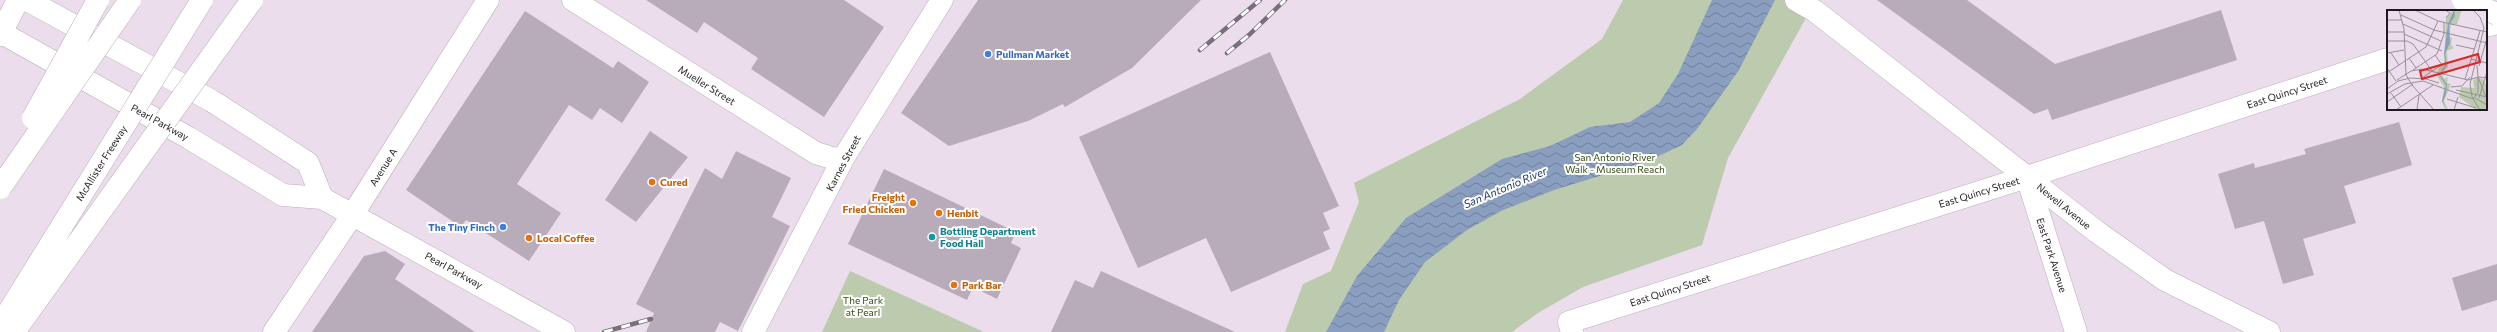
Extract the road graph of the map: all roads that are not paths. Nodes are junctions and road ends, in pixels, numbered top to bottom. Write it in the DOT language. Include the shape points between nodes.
graph roads {
  1 [pos="18,0"];
  2 [pos="27,0"];
  3 [pos="98,0"];
  4 [pos="130,0"];
  5 [pos="202,0"];
  6 [pos="252,0"];
  7 [pos="488,0"];
  8 [pos="573,0"];
  9 [pos="942,0"];
  10 [pos="1796,0"];
  11 [pos="2463,0"];
  12 [pos="2490,0"];
  13 [pos="2497,14"];
  14 [pos="2497,23"];
  15 [pos="2487,26"];
  16 [pos="0,33"];
  17 [pos="2387,59"];
  18 [pos="844,157"];
  19 [pos="2027,177"];
  20 [pos="0,179"];
  21 [pos="0,188"];
  22 [pos="322,198"];
  23 [pos="353,214"];
  24 [pos="0,326"];
  25 [pos="1571,327"];
  26 [pos="14,332"];
  27 [pos="274,332"];
  28 [pos="564,332"];
  29 [pos="753,332"];
  30 [pos="2076,332"];
  31 [pos="2269,332"];
  1 -- 16 [label="main road"];
  2 -- 22 [label="main road" via="212,101 308,163"];
  3 -- 20 [label="main road, bridge"];
  4 -- 21 [label="main road, bridge"];
  5 -- 24 [label="main road, McAllister Freeway, bridge"];
  6 -- 26 [label="main road, bridge"];
  7 -- 23 [label="main road, Avenue A"];
  8 -- 18 [label="main road, Mueller Street" via="816,153 835,159"];
  9 -- 18 [label="main road, Karnes Street"];
  10 -- 19 [label="main road, Newell Avenue" via="1815,11"];
  11 -- 13 [label="main road, bridge"];
  12 -- 14 [label="main road"];
  14 -- 15 [label="main road"];
  16 -- 22 [label="main road, Pearl Parkway" via="189,138 283,195"];
  17 -- 19 [label="main road, East Quincy Street"];
  18 -- 29 [label="main road, Karnes Street"];
  19 -- 25 [label="main road, East Quincy Street"];
  19 -- 30 [label="main road, East Park Avenue"];
  19 -- 31 [label="main road, Newell Avenue" via="2164,280"];
  22 -- 23 [label="main road, Pearl Parkway"];
  23 -- 27 [label="main road, Avenue A"];
  23 -- 28 [label="main road, Pearl Parkway"];
}
